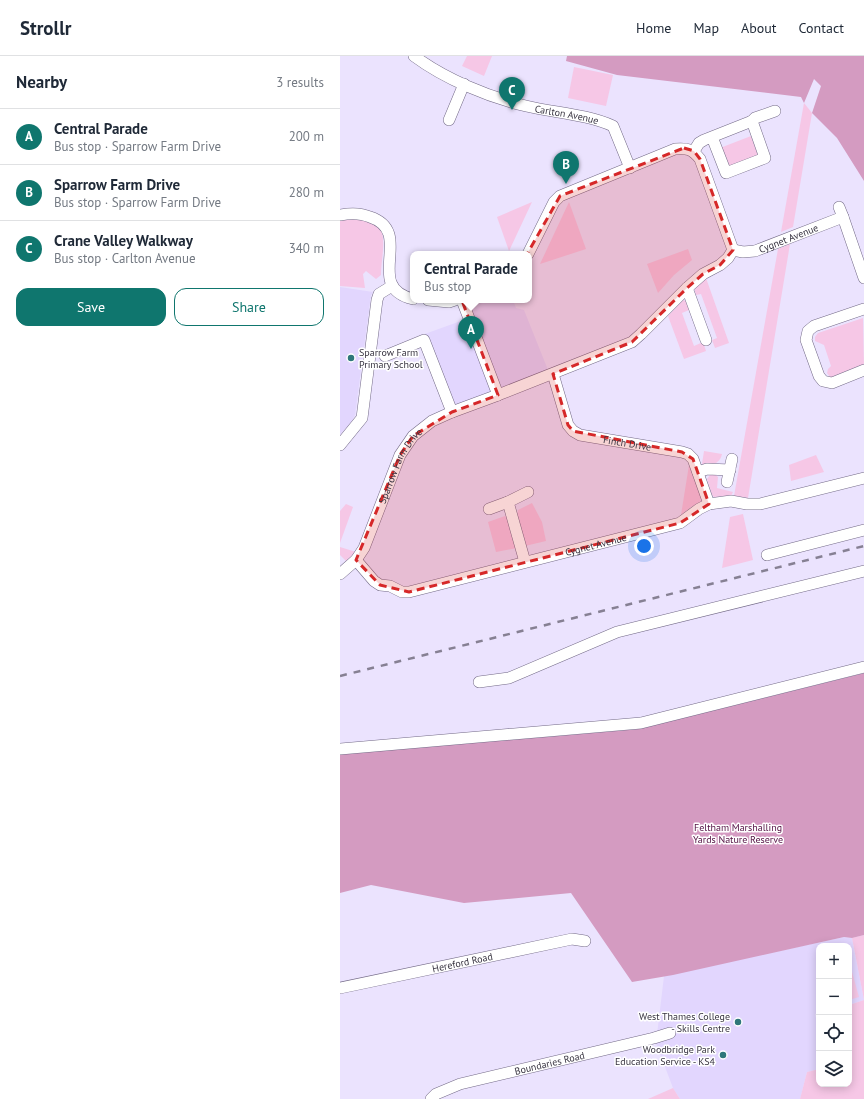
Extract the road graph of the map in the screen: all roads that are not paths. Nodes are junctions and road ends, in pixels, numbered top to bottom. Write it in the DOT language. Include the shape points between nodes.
graph roads {
  1 [pos="414,56"];
  2 [pos="464,84"];
  3 [pos="775,111"];
  4 [pos="449,120"];
  5 [pos="752,121"];
  6 [pos="712,136"];
  7 [pos="694,151"];
  8 [pos="630,168"];
  9 [pos="340,215"];
  10 [pos="733,250"];
  11 [pos="530,251"];
  12 [pos="864,278"];
  13 [pos="392,286"];
  14 [pos="687,288"];
  15 [pos="410,298"];
  16 [pos="463,303"];
  17 [pos="864,309"];
  18 [pos="706,340"];
  19 [pos="385,356"];
  20 [pos="864,370"];
  21 [pos="553,374"];
  22 [pos="498,395"];
  23 [pos="452,412"];
  24 [pos="340,446"];
  25 [pos="698,472"];
  26 [pos="864,478"];
  27 [pos="727,482"];
  28 [pos="528,492"];
  29 [pos="508,502"];
  30 [pos="709,504"];
  31 [pos="489,509"];
  32 [pos="864,530"];
  33 [pos="767,555"];
  34 [pos="356,560"];
  35 [pos="525,562"];
  36 [pos="864,571"];
  37 [pos="340,574"];
  38 [pos="864,667"];
  39 [pos="479,682"];
  40 [pos="340,749"];
  41 [pos="585,941"];
  42 [pos="340,988"];
  43 [pos="670,1033"];
  44 [pos="431,1099"];
  1 -- 2 [label="street, Carlton Avenue"];
  2 -- 4 [label="street"];
  2 -- 8 [label="street, Carlton Avenue" via="525,106 600,120 613,126"];
  3 -- 5 [label="street"];
  5 -- 6 [label="street"];
  5 -- 6 [label="street" via="765,158 726,174"];
  6 -- 7 [label="street" via="699,143"];
  7 -- 8 [label="street" via="675,149"];
  7 -- 10 [label="street" via="700,160"];
  8 -- 11 [label="street" via="560,196 554,202"];
  9 -- 13 [label="street" via="364,215 377,219 386,226 391,242 388,272"];
  10 -- 12 [label="street, Cygnet Avenue" via="755,251 841,212"];
  10 -- 14 [label="street, Sparrow Farm Drive" via="720,265 703,274"];
  13 -- 15 [label="street" via="400,294"];
  13 -- 24 [label="street" via="379,294 377,300 362,418"];
  14 -- 18 [label="street"];
  14 -- 21 [label="street, Sparrow Farm Drive" via="632,342"];
  16 -- 22 [label="street"];
  17 -- 20 [label="street" via="814,326 808,331 806,340 823,381 832,383"];
  19 -- 23 [label="street" via="424,340"];
  21 -- 22 [label="street, Sparrow Farm Drive"];
  21 -- 25 [label="street, Finch Drive" via="568,425 573,432 682,452 693,459"];
  22 -- 23 [label="street, Sparrow Farm Drive"];
  23 -- 34 [label="street, Sparrow Farm Drive" via="432,421 414,436 400,455 369,522 364,548"];
  25 -- 27 [label="street" via="731,465"];
  25 -- 30 [label="street, Finch Drive"];
  26 -- 30 [label="street, Cygnet Avenue" via="760,504 731,501"];
  28 -- 29 [label="street"];
  29 -- 31 [label="street"];
  29 -- 35 [label="street"];
  30 -- 35 [label="street, Cygnet Avenue" via="680,523"];
  32 -- 33 [label="street"];
  34 -- 35 [label="street, Cygnet Avenue" via="374,581 402,592"];
  34 -- 37 [label="street, Sparrow Farm Drive"];
  36 -- 39 [label="street" via="617,632 509,678"];
  38 -- 40 [label="street" via="641,722"];
  41 -- 42 [label="street, Hereford Road" via="572,939"];
  43 -- 44 [label="street, Boundaries Road" via="460,1084 436,1094"];
}
